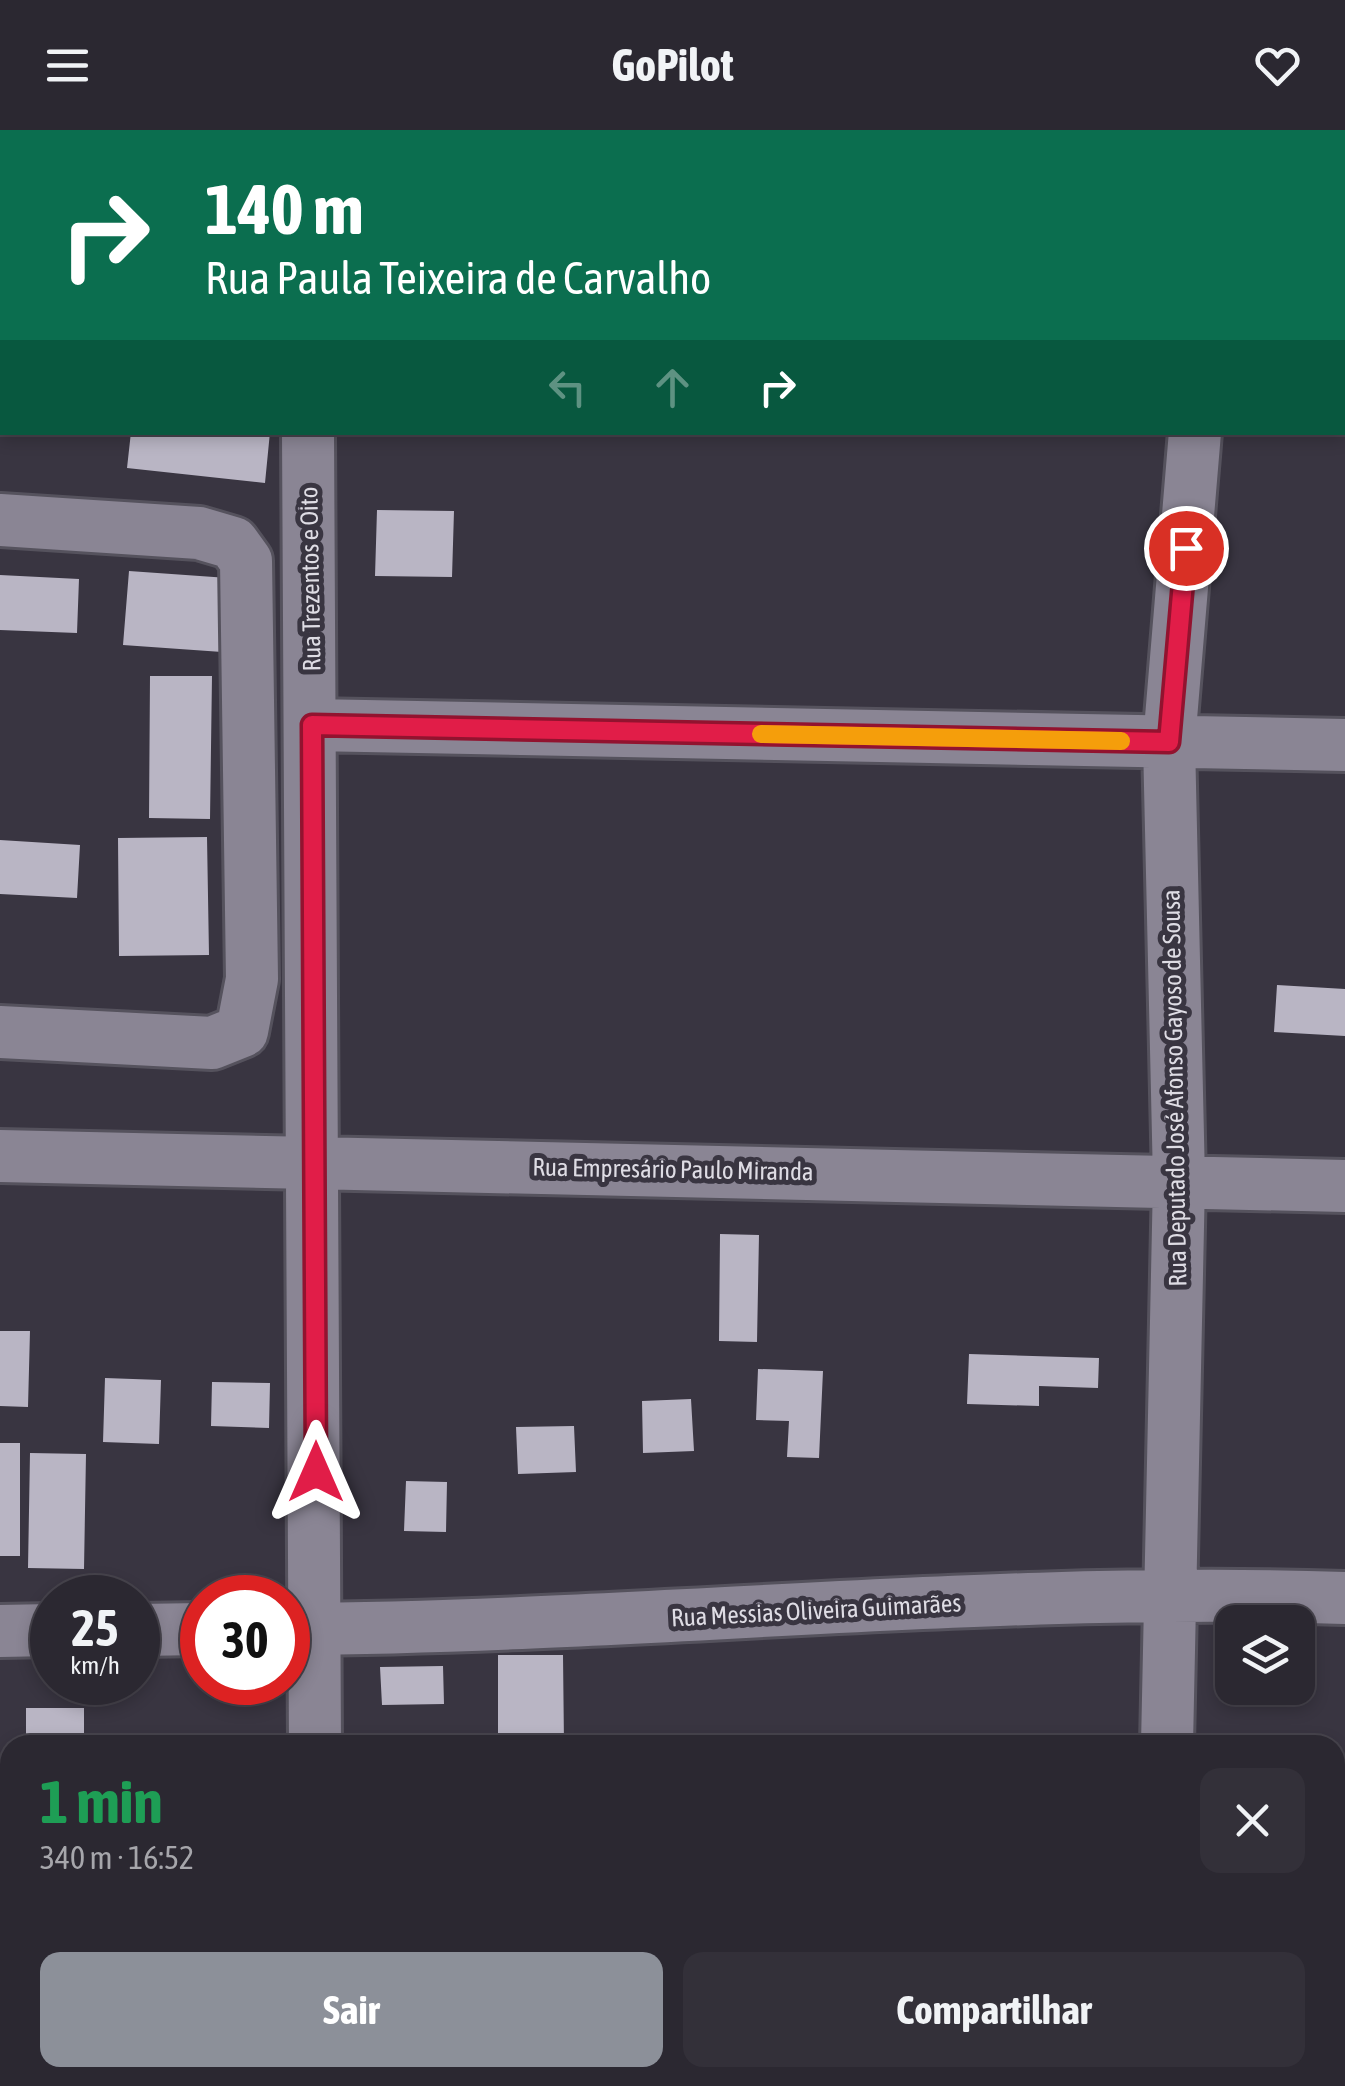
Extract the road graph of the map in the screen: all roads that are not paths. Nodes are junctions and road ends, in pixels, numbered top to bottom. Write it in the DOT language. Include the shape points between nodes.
graph roads {
  1 [pos="308,435"];
  2 [pos="1195,435"];
  3 [pos="0,520"];
  4 [pos="312,725"];
  5 [pos="1169,742"];
  6 [pos="1345,745"];
  7 [pos="0,1032"];
  8 [pos="0,1156"];
  9 [pos="314,1160"];
  10 [pos="1180,1180"];
  11 [pos="1345,1186"];
  12 [pos="303,1575"];
  13 [pos="1169,1594"];
  14 [pos="1345,1598"];
  15 [pos="310,1629"];
  16 [pos="30,1630"];
  17 [pos="0,1631"];
  18 [pos="310,1705"];
  19 [pos="313,1735"];
  20 [pos="1167,1735"];
  1 -- 4 [label="street, Rua Trezentos e Oito"];
  2 -- 5 [label="street, Rua Deputado José Afonso Gayoso de Sousa"];
  3 -- 7 [label="street" via="199,533 232,543 246,560 252,979 242,1030 212,1043"];
  4 -- 5 [label="street"];
  4 -- 9 [label="street, Rua Trezentos e Oito"];
  5 -- 6 [label="street"];
  5 -- 10 [label="street, Rua Deputado José Afonso Gayoso de Sousa"];
  8 -- 9 [label="street, Rua Empresário Paulo Miranda"];
  9 -- 10 [label="street, Rua Empresário Paulo Miranda"];
  9 -- 12 [label="street, Rua Trezentos e Oito"];
  10 -- 11 [label="street, Rua Empresário Paulo Miranda"];
  10 -- 13 [label="street, Rua Deputado José Afonso Gayoso de Sousa"];
  13 -- 14 [label="street, Rua Messias Oliveira Guimarães"];
  13 -- 15 [label="street, Rua Messias Oliveira Guimarães"];
  13 -- 20 [label="street, Rua Deputado José Afonso Gayoso de Sousa"];
  16 -- 17 [label="street"];
  18 -- 19 [label="street, Rua Trezentos e Oito"];
}
